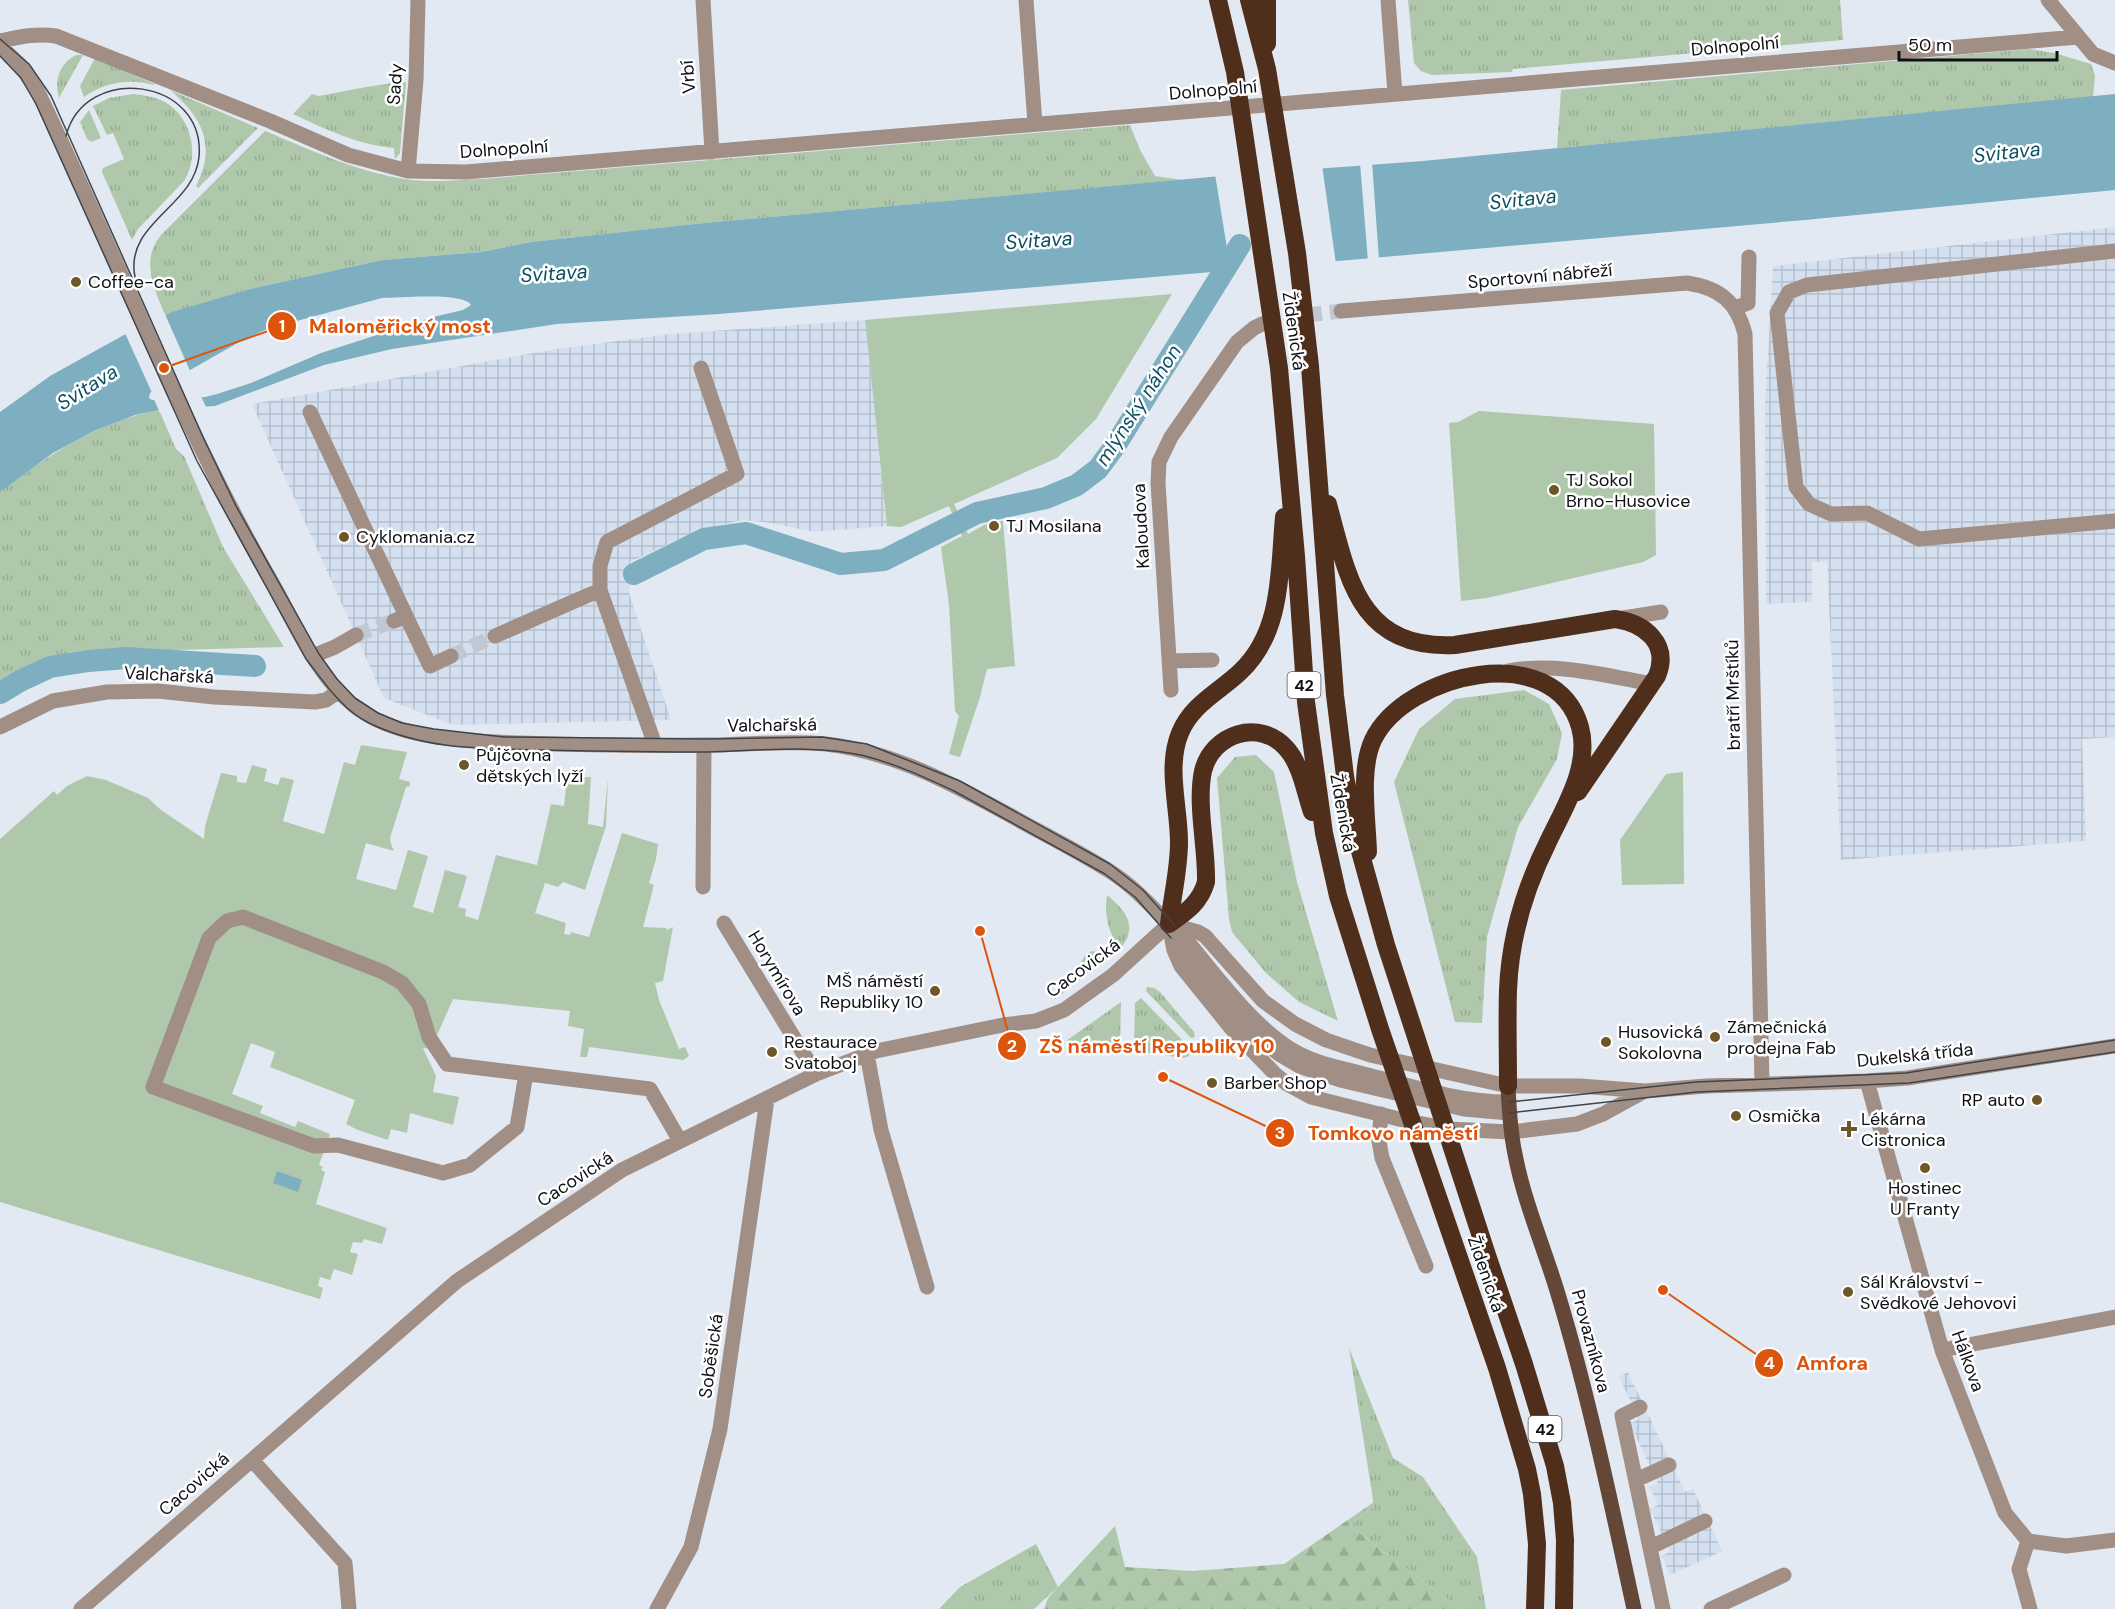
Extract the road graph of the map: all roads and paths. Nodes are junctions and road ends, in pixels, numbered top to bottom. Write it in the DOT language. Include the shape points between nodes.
graph roads {
  1 [pos="418,0"];
  2 [pos="703,0"];
  3 [pos="1026,0"];
  4 [pos="1206,0"];
  5 [pos="1218,0"];
  6 [pos="1250,0"];
  7 [pos="1267,0"];
  8 [pos="1388,0"];
  9 [pos="2048,0"];
  10 [pos="2078,37"];
  11 [pos="0,41"];
  12 [pos="0,46"];
  13 [pos="2115,63"];
  14 [pos="1267,69"];
  15 [pos="1235,72"];
  16 [pos="1395,94"];
  17 [pos="1035,124"];
  18 [pos="712,152"];
  19 [pos="408,171"];
  20 [pos="2115,250"];
  21 [pos="1749,256"];
  22 [pos="1735,308"];
  23 [pos="1341,311"];
  24 [pos="1262,324"];
  25 [pos="701,368"];
  26 [pos="310,412"];
  27 [pos="1317,462"];
  28 [pos="1288,471"];
  29 [pos="2115,521"];
  30 [pos="600,590"];
  31 [pos="1661,612"];
  32 [pos="1615,619"];
  33 [pos="356,635"];
  34 [pos="495,636"];
  35 [pos="314,656"];
  36 [pos="451,656"];
  37 [pos="1212,660"];
  38 [pos="1169,661"];
  39 [pos="1493,674"];
  40 [pos="1652,684"];
  41 [pos="1171,690"];
  42 [pos="339,691"];
  43 [pos="0,727"];
  44 [pos="655,745"];
  45 [pos="704,746"];
  46 [pos="1561,816"];
  47 [pos="703,887"];
  48 [pos="1370,890"];
  49 [pos="1338,896"];
  50 [pos="724,923"];
  51 [pos="1172,929"];
  52 [pos="2115,1046"];
  53 [pos="867,1054"];
  54 [pos="526,1074"];
  55 [pos="816,1074"];
  56 [pos="1867,1081"];
  57 [pos="1761,1083"];
  58 [pos="1645,1091"];
  59 [pos="767,1099"];
  60 [pos="1509,1100"];
  61 [pos="1381,1114"];
  62 [pos="1511,1132"];
  63 [pos="680,1142"];
  64 [pos="1426,1266"];
  65 [pos="927,1287"];
  66 [pos="2115,1317"];
  67 [pos="1942,1350"];
  68 [pos="1640,1407"];
  69 [pos="252,1460"];
  70 [pos="1669,1465"];
  71 [pos="1636,1480"];
  72 [pos="1705,1521"];
  73 [pos="2115,1540"];
  74 [pos="2028,1541"];
  75 [pos="1651,1547"];
  76 [pos="1784,1575"];
  77 [pos="81,1609"];
  78 [pos="349,1609"];
  79 [pos="657,1609"];
  80 [pos="1535,1609"];
  81 [pos="1564,1609"];
  82 [pos="1634,1609"];
  83 [pos="1663,1609"];
  84 [pos="1711,1609"];
  85 [pos="2030,1609"];
  1 -- 19 [label="street, Sady"];
  2 -- 18 [label="street, Vrbí"];
  3 -- 17 [label="street"];
  4 -- 15 [label="highway, 42"];
  5 -- 15 [label="highway, Židenická / 42"];
  6 -- 14 [label="highway, Židenická"];
  7 -- 14 [label="highway"];
  8 -- 16 [label="street"];
  9 -- 10 [label="street"];
  10 -- 13 [label="street" via="2093,54"];
  10 -- 16 [label="street, Dolnopolní"];
  11 -- 19 [label="street, Dolnopolní" via="25,35 56,36 348,155"];
  12 -- 35 [label="street, Valchařská" via="20,65 38,92 196,440 244,536"];
  14 -- 27 [label="highway, Židenická" via="1297,252"];
  15 -- 28 [label="highway, Židenická / 42" via="1279,368"];
  16 -- 17 [label="street, Dolnopolní"];
  17 -- 18 [label="street, Dolnopolní"];
  18 -- 19 [label="street, Dolnopolní" via="466,172"];
  20 -- 29 [label="street" via="1807,285 1789,292 1778,313 1796,487 1809,504 1831,514 1867,513 1919,539"];
  21 -- 22 [label="street" via="1748,303"];
  22 -- 23 [label="street, Sportovní nábřeží" via="1713,289 1687,283"];
  22 -- 57 [label="street, bratří Mrštíků" via="1745,334"];
  24 -- 38 [label="street, Kaloudova" via="1238,342 1171,437 1159,462"];
  25 -- 30 [label="street" via="737,474 607,542 600,566"];
  26 -- 36 [label="street" via="400,618 430,666"];
  27 -- 32 [label="highway" via="1351,585 1370,615 1394,633 1420,642 1455,645"];
  27 -- 48 [label="highway, Židenická / 42" via="1340,745 1355,833"];
  28 -- 49 [label="highway, Židenická / 42" via="1310,742"];
  28 -- 51 [label="highway" via="1277,596 1268,632 1245,666 1195,710 1176,748 1179,850"];
  30 -- 34 [label="street"];
  30 -- 44 [label="street"];
  31 -- 32 [label="street"];
  32 -- 40 [label="highway" via="1645,630 1658,647 1661,665"];
  33 -- 35 [label="street"];
  35 -- 42 [label="street, Valchařská"];
  37 -- 38 [label="street"];
  38 -- 41 [label="street, Kaloudova"];
  39 -- 40 [label="street" via="1520,669 1570,669"];
  39 -- 46 [label="highway" via="1540,680 1561,694 1576,715 1583,742 1582,757"];
  39 -- 48 [label="highway" via="1458,679 1428,691 1395,711 1376,734 1366,771"];
  40 -- 46 [label="highway"];
  42 -- 43 [label="street, Valchařská" via="315,702 158,691 107,692 53,700"];
  42 -- 44 [label="street, Valchařská" via="373,718 432,736 569,745"];
  44 -- 45 [label="street, Valchařská"];
  45 -- 47 [label="street"];
  45 -- 51 [label="street, Valchařská" via="822,743 865,750 932,774 1112,872"];
  46 -- 60 [label="highway" via="1535,870 1516,933 1508,990"];
  48 -- 81 [label="highway, Židenická / 42" via="1555,1466 1566,1540"];
  49 -- 51 [label="highway" via="1292,756 1268,735 1247,732 1225,739 1209,755 1201,790 1206,882 1197,903"];
  49 -- 80 [label="highway, Židenická / 42" via="1497,1368 1527,1469 1537,1545"];
  50 -- 55 [label="street, Horymírova"];
  51 -- 53 [label="street, Cacovická" via="1064,1010 1036,1021"];
  51 -- 60 [label="street" via="1204,936 1263,1001 1326,1040"];
  51 -- 60 [label="street, Valchařská" via="1251,1031 1296,1064 1333,1078 1464,1109"];
  51 -- 61 [label="street, Dukelská třída" via="1180,966 1275,1074 1311,1097"];
  52 -- 56 [label="street, Dukelská třída"];
  53 -- 55 [label="street, Cacovická"];
  53 -- 65 [label="street" via="881,1130"];
  54 -- 54 [label="street" via="447,1064 429,1037 419,1004 402,983 243,917 227,921 208,938 153,1087 314,1146 338,1145 443,1173 470,1165 517,1127"];
  54 -- 63 [label="street" via="650,1089"];
  55 -- 59 [label="street, Cacovická"];
  56 -- 57 [label="street, Dukelská třída"];
  56 -- 67 [label="street, Hálkova"];
  57 -- 58 [label="street, Dukelská třída"];
  58 -- 60 [label="street, Dukelská třída" via="1553,1087"];
  58 -- 62 [label="street, Dukelská třída" via="1584,1122"];
  59 -- 63 [label="street, Cacovická"];
  59 -- 79 [label="street, Soběšická" via="720,1429 691,1547"];
  60 -- 62 [label="main road, Provazníkova"];
  61 -- 62 [label="street, Dukelská třída" via="1449,1129"];
  61 -- 64 [label="street" via="1382,1158"];
  62 -- 82 [label="main road, Provazníkova" via="1523,1188 1558,1294 1586,1400"];
  63 -- 69 [label="street, Cacovická" via="622,1170 457,1281"];
  66 -- 67 [label="street"];
  67 -- 74 [label="street, Hálkova" via="2005,1513"];
  68 -- 71 [label="street" via="1622,1416"];
  69 -- 77 [label="street, Cacovická"];
  69 -- 78 [label="street" via="345,1563"];
  70 -- 71 [label="street"];
  71 -- 75 [label="street"];
  72 -- 75 [label="street"];
  73 -- 74 [label="street" via="2066,1546"];
  74 -- 85 [label="street" via="2019,1569"];
  75 -- 83 [label="street"];
  76 -- 84 [label="street"];
}
